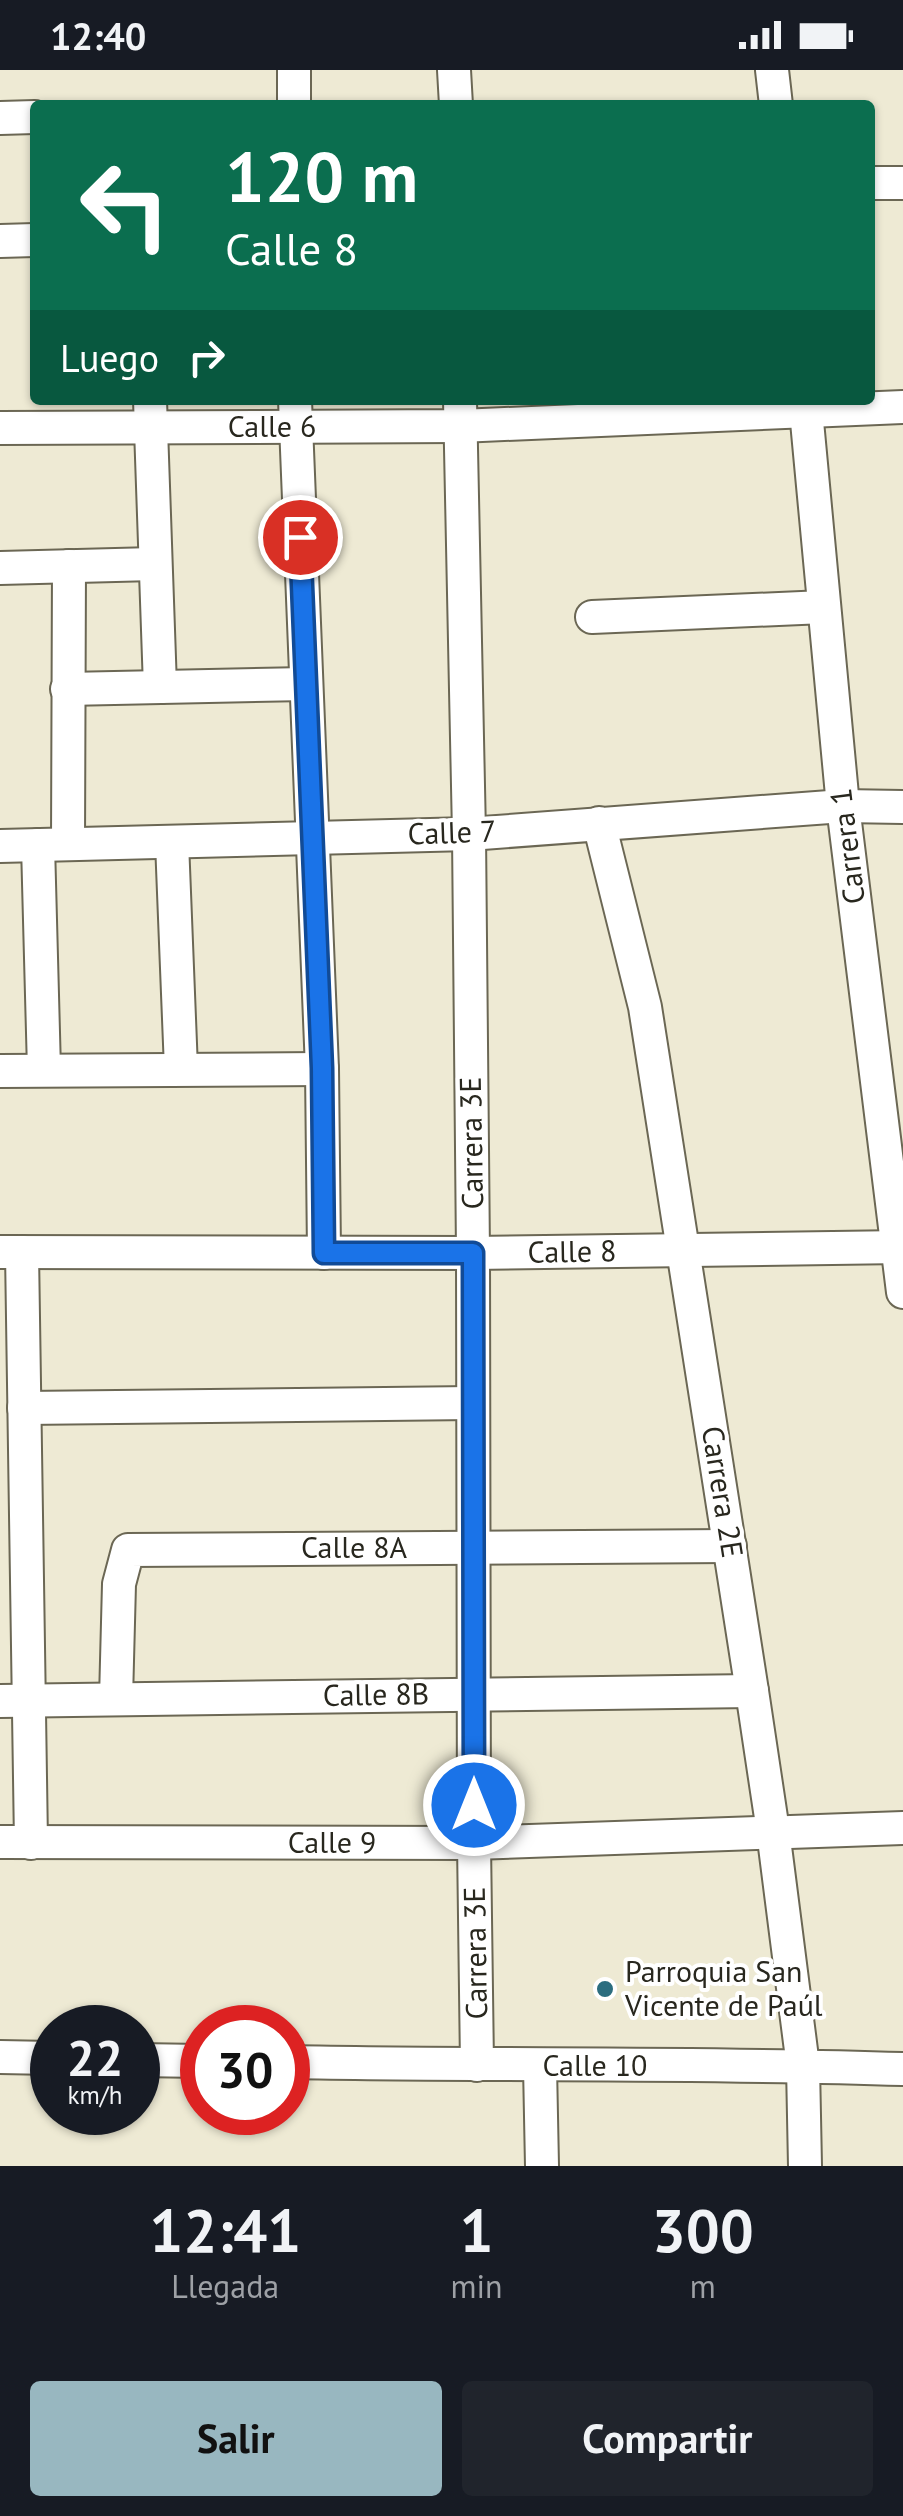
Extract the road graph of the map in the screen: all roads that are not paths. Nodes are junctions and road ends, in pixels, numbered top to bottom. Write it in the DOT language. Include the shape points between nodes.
graph roads {
  1 [pos="294,70"];
  2 [pos="454,70"];
  3 [pos="772,70"];
  4 [pos="294,100"];
  5 [pos="456,100"];
  6 [pos="775,100"];
  7 [pos="30,117"];
  8 [pos="0,118"];
  9 [pos="875,184"];
  10 [pos="903,184"];
  11 [pos="30,240"];
  12 [pos="0,241"];
  13 [pos="806,406"];
  14 [pos="903,407"];
  15 [pos="295,413"];
  16 [pos="460,413"];
  17 [pos="78,414"];
  18 [pos="150,414"];
  19 [pos="0,428"];
  20 [pos="154,564"];
  21 [pos="69,566"];
  22 [pos="0,568"];
  23 [pos="824,607"];
  24 [pos="592,617"];
  25 [pos="306,684"];
  26 [pos="160,686"];
  27 [pos="67,690"];
  28 [pos="842,806"];
  29 [pos="903,807"];
  30 [pos="600,824"];
  31 [pos="469,834"];
  32 [pos="313,838"];
  33 [pos="172,842"];
  34 [pos="53,845"];
  35 [pos="0,846"];
  36 [pos="322,1068"];
  37 [pos="0,1070"];
  38 [pos="44,1070"];
  39 [pos="181,1070"];
  40 [pos="900,1247"];
  41 [pos="684,1250"];
  42 [pos="11,1252"];
  43 [pos="324,1253"];
  44 [pos="473,1253"];
  45 [pos="903,1292"];
  46 [pos="472,1403"];
  47 [pos="24,1408"];
  48 [pos="13,1444"];
  49 [pos="730,1546"];
  50 [pos="474,1547"];
  51 [pos="752,1691"];
  52 [pos="474,1693"];
  53 [pos="116,1699"];
  54 [pos="14,1700"];
  55 [pos="903,1828"];
  56 [pos="774,1831"];
  57 [pos="16,1843"];
  58 [pos="474,1843"];
  59 [pos="0,2057"];
  60 [pos="30,2058"];
  61 [pos="310,2062"];
  62 [pos="478,2066"];
  63 [pos="540,2066"];
  64 [pos="803,2066"];
  65 [pos="903,2069"];
  66 [pos="542,2166"];
  67 [pos="805,2166"];
  1 -- 4 [label="street"];
  2 -- 5 [label="street"];
  3 -- 6 [label="street"];
  7 -- 8 [label="street"];
  9 -- 10 [label="street"];
  11 -- 12 [label="street"];
  13 -- 14 [label="street, Calle 6"];
  13 -- 16 [label="street, Calle 6"];
  13 -- 23 [label="street, Carrera 1"];
  15 -- 16 [label="street, Calle 6"];
  15 -- 18 [label="street, Calle 6"];
  15 -- 25 [label="street"];
  16 -- 31 [label="street, Carrera 3E"];
  17 -- 18 [label="street, Calle 6"];
  17 -- 19 [label="street, Calle 6"];
  18 -- 20 [label="street"];
  20 -- 21 [label="street"];
  20 -- 26 [label="street"];
  21 -- 22 [label="street"];
  21 -- 27 [label="street"];
  23 -- 24 [label="street"];
  23 -- 28 [label="street, Carrera 1"];
  25 -- 26 [label="street"];
  25 -- 32 [label="street"];
  26 -- 27 [label="street"];
  27 -- 34 [label="street"];
  28 -- 29 [label="street, Calle 7"];
  28 -- 30 [label="street, Calle 7"];
  28 -- 40 [label="street, Carrera 1"];
  30 -- 31 [label="street, Calle 7"];
  30 -- 41 [label="street, Carrera 2E" via="645,1007"];
  31 -- 32 [label="street, Calle 7"];
  31 -- 44 [label="street, Carrera 3E"];
  32 -- 33 [label="street, Calle 7"];
  32 -- 36 [label="street"];
  33 -- 34 [label="street, Calle 7"];
  33 -- 39 [label="street"];
  34 -- 35 [label="street, Calle 7"];
  34 -- 38 [label="street"];
  36 -- 39 [label="street"];
  36 -- 43 [label="street"];
  37 -- 38 [label="street"];
  38 -- 39 [label="street"];
  40 -- 41 [label="street, Calle 8"];
  40 -- 45 [label="street, Carrera 1"];
  41 -- 44 [label="street, Calle 8"];
  41 -- 49 [label="street, Carrera 2E"];
  42 -- 43 [label="street, Calle 8"];
  42 -- 47 [label="street"];
  43 -- 44 [label="street, Calle 8"];
  44 -- 46 [label="street, Carrera 3E"];
  46 -- 47 [label="street"];
  46 -- 50 [label="street, Carrera 3E"];
  47 -- 48 [label="street"];
  48 -- 54 [label="street"];
  49 -- 50 [label="street, Calle 8A"];
  49 -- 51 [label="street, Carrera 2E"];
  50 -- 52 [label="street, Carrera 3E"];
  50 -- 53 [label="street, Calle 8A" via="128,1550 119,1584"];
  51 -- 52 [label="street, Calle 8B"];
  51 -- 56 [label="street, Carrera 2E"];
  52 -- 53 [label="street, Calle 8B"];
  52 -- 58 [label="street, Carrera 3E"];
  53 -- 54 [label="street, Calle 8B"];
  54 -- 57 [label="street"];
  55 -- 56 [label="street, Calle 9"];
  56 -- 58 [label="street, Calle 9"];
  56 -- 64 [label="street, Carrera 2E"];
  57 -- 58 [label="street, Calle 9"];
  58 -- 62 [label="street, Carrera 3E"];
  59 -- 60 [label="street"];
  61 -- 62 [label="street, Calle 10"];
  62 -- 63 [label="street, Calle 10"];
  63 -- 64 [label="street, Calle 10"];
  63 -- 66 [label="street"];
  64 -- 65 [label="street, Calle 10"];
  64 -- 67 [label="street, Carrera 2E"];
}
